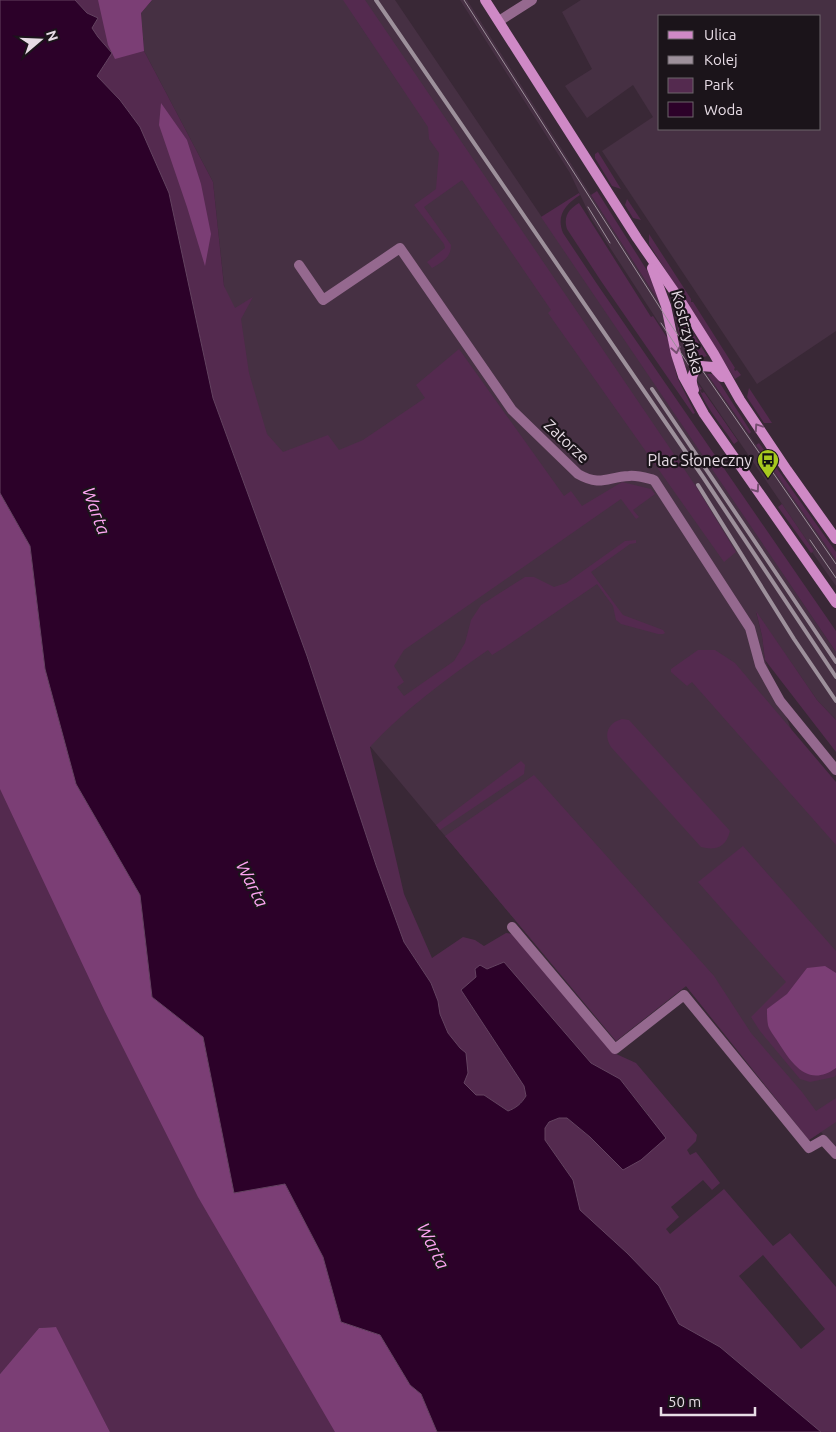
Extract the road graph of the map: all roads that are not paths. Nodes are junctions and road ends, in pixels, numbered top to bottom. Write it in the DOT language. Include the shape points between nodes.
graph roads {
  1 [pos="485,0"];
  2 [pos="532,0"];
  3 [pos="498,21"];
  4 [pos="637,238"];
  5 [pos="298,265"];
  6 [pos="740,400"];
  7 [pos="704,414"];
  8 [pos="836,538"];
  9 [pos="836,603"];
  10 [pos="836,770"];
  11 [pos="512,927"];
  12 [pos="836,1154"];
  1 -- 3 [label="main road, Kostrzyńska"];
  2 -- 3 [label="street"];
  3 -- 4 [label="main road, Kostrzyńska"];
  4 -- 6 [label="main road, Kostrzyńska" via="678,297"];
  4 -- 7 [label="main road, Kostrzyńska, one-way" via="661,288 683,376"];
  5 -- 10 [label="street, Zatorze" via="322,300 400,248 512,410 578,474 590,481 630,475 654,480 750,628 760,665 780,701"];
  6 -- 7 [label="main road" via="717,370 701,366 694,372 691,382"];
  8 -- 6 [label="main road, Kostrzyńska, one-way"];
  7 -- 9 [label="main road, Kostrzyńska, one-way"];
  11 -- 12 [label="street" via="615,1049 684,995 809,1148 822,1140"];
}
